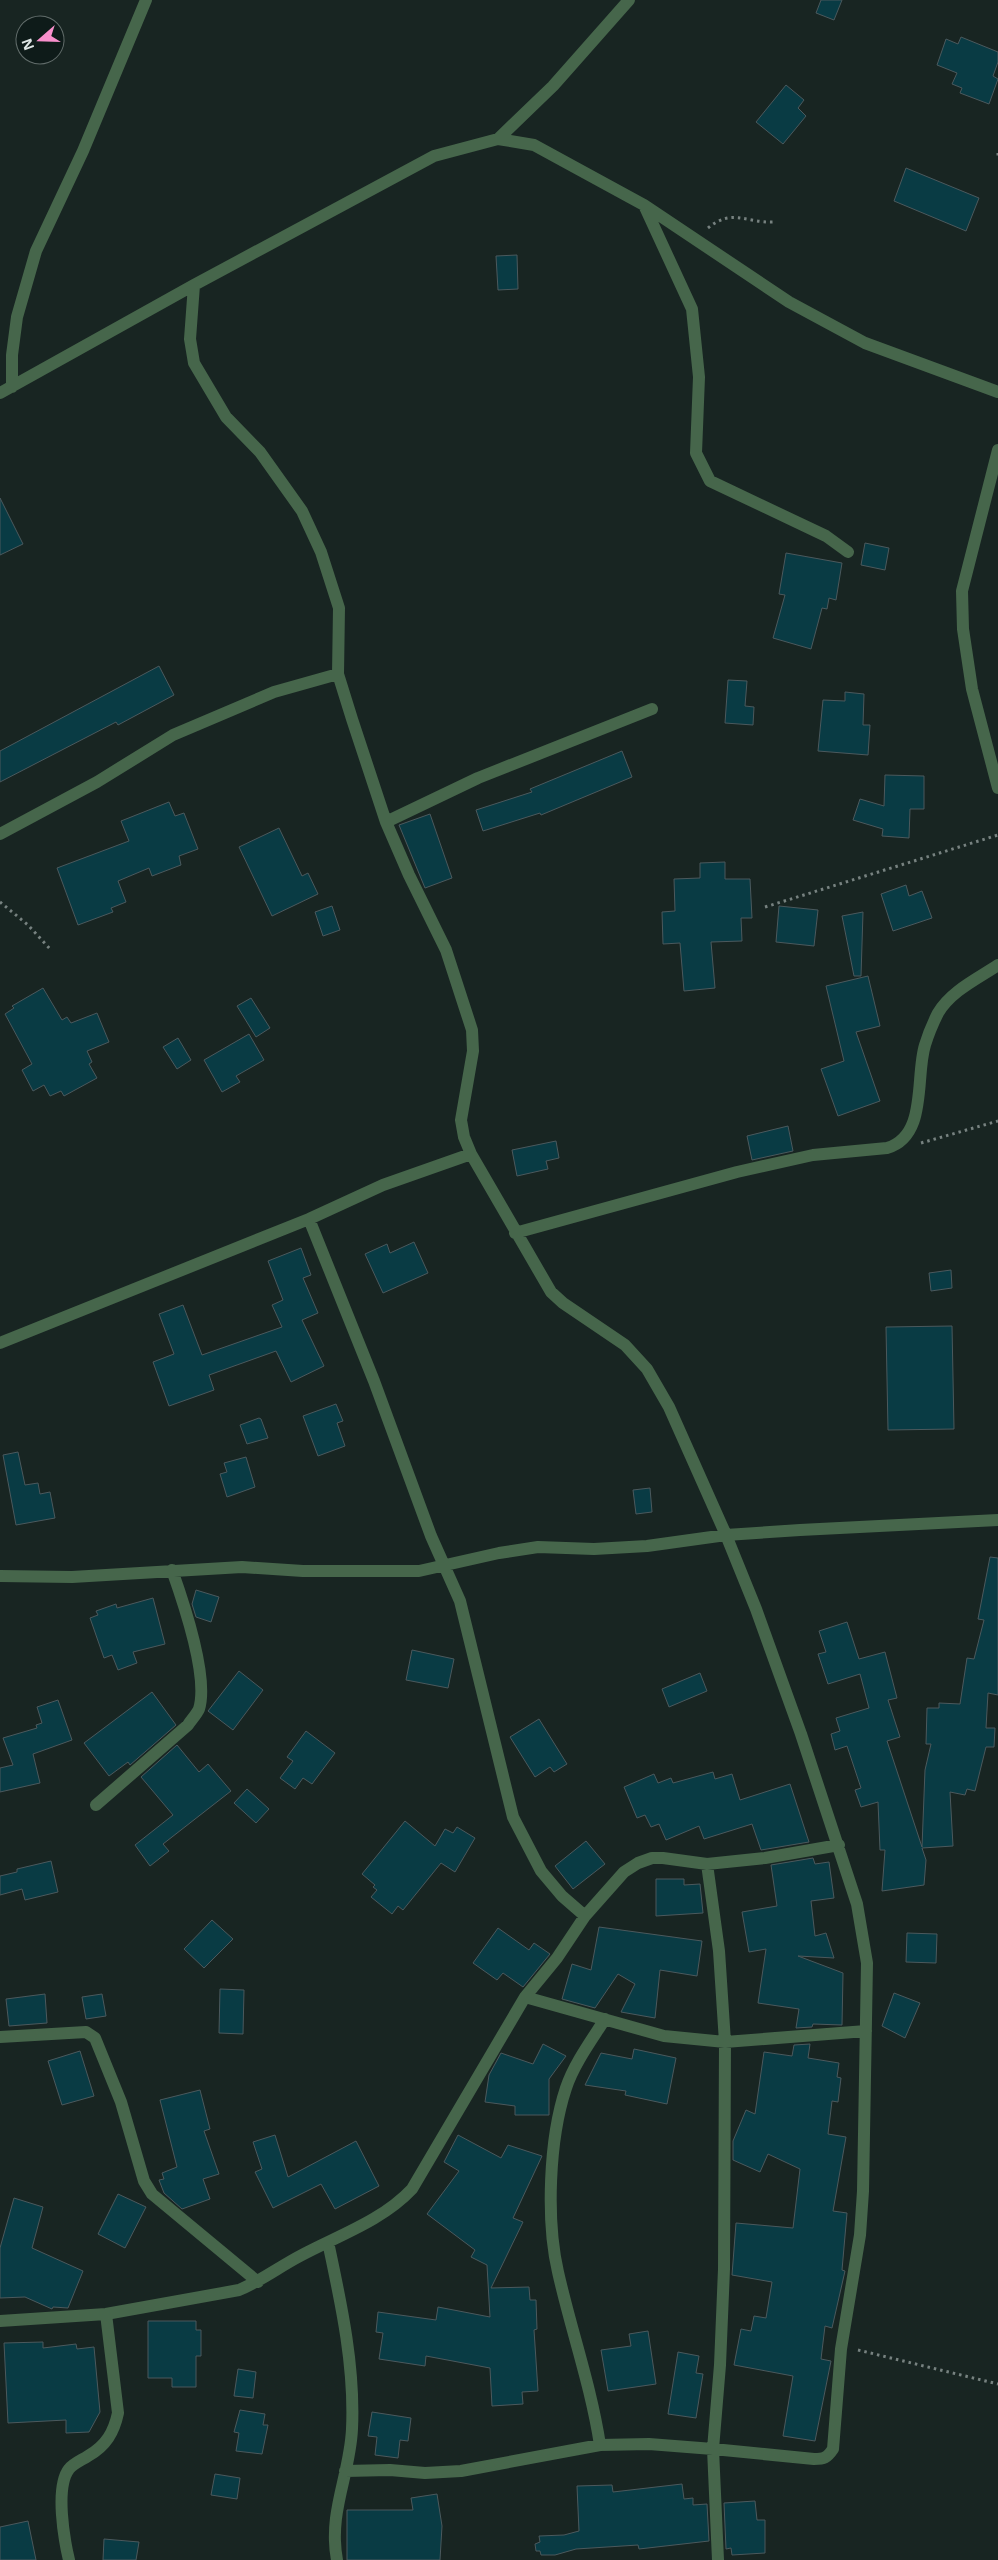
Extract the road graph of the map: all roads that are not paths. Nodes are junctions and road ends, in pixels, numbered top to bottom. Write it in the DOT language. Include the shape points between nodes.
graph roads {
  1 [pos="146,0"];
  2 [pos="629,0"];
  3 [pos="498,139"];
  4 [pos="644,205"];
  5 [pos="194,285"];
  6 [pos="12,387"];
  7 [pos="998,392"];
  8 [pos="0,394"];
  9 [pos="998,450"];
  10 [pos="848,552"];
  11 [pos="338,674"];
  12 [pos="652,709"];
  13 [pos="998,788"];
  14 [pos="386,822"];
  15 [pos="0,834"];
  16 [pos="998,965"];
  17 [pos="470,1154"];
  18 [pos="309,1219"];
  19 [pos="515,1233"];
  20 [pos="0,1343"];
  21 [pos="998,1520"];
  22 [pos="726,1536"];
  23 [pos="444,1567"];
  24 [pos="172,1570"];
  25 [pos="0,1576"];
  26 [pos="96,1806"];
  27 [pos="839,1845"];
  28 [pos="707,1864"];
  29 [pos="585,1916"];
  30 [pos="524,1997"];
  31 [pos="605,2019"];
  32 [pos="866,2031"];
  33 [pos="0,2036"];
  34 [pos="725,2042"];
  35 [pos="328,2242"];
  36 [pos="258,2282"];
  37 [pos="106,2314"];
  38 [pos="0,2322"];
  39 [pos="600,2444"];
  40 [pos="713,2449"];
  41 [pos="345,2471"];
  42 [pos="69,2560"];
  43 [pos="337,2560"];
  44 [pos="718,2560"];
  1 -- 6 [label="street" via="94,125 36,251 17,317"];
  2 -- 3 [label="street" via="553,86"];
  3 -- 4 [label="street" via="534,145"];
  3 -- 5 [label="street" via="434,156"];
  4 -- 7 [label="street" via="789,302 865,343"];
  4 -- 10 [label="street" via="692,309 699,377 696,453 702,468 710,481 826,536"];
  5 -- 6 [label="street"];
  5 -- 11 [label="street" via="190,339 194,363 226,417 260,452 302,511 321,552 339,608"];
  6 -- 8 [label="street"];
  9 -- 13 [label="street" via="962,591 963,629 972,689"];
  11 -- 14 [label="street"];
  11 -- 15 [label="street" via="274,692 188,728"];
  12 -- 14 [label="street" via="478,778"];
  14 -- 17 [label="street" via="446,950 472,1030 472,1051 461,1120"];
  16 -- 19 [label="street" via="959,990 939,1012 925,1046 917,1107 907,1134 899,1144 813,1155 737,1172"];
  17 -- 18 [label="street" via="383,1185"];
  17 -- 19 [label="street"];
  18 -- 20 [label="street"];
  18 -- 23 [label="street"];
  19 -- 22 [label="street" via="551,1292 563,1304 625,1345 647,1369 668,1407"];
  21 -- 22 [label="street"];
  22 -- 23 [label="street" via="647,1546 594,1549 538,1547"];
  22 -- 27 [label="street" via="760,1618"];
  23 -- 24 [label="street" via="420,1572 242,1567"];
  23 -- 29 [label="street" via="460,1601 513,1817 541,1871"];
  24 -- 25 [label="street" via="72,1577"];
  24 -- 26 [label="street" via="183,1600 199,1672 199,1709 188,1725"];
  27 -- 28 [label="street"];
  27 -- 32 [label="street" via="857,1904 867,1963"];
  28 -- 29 [label="street" via="663,1858 638,1863 624,1872"];
  28 -- 34 [label="street" via="719,1951"];
  29 -- 30 [label="street" via="557,1958"];
  30 -- 31 [label="street"];
  30 -- 35 [label="street" via="412,2189 400,2203"];
  31 -- 34 [label="street" via="664,2036"];
  31 -- 39 [label="street" via="566,2087 558,2120 551,2228 557,2271 594,2406"];
  32 -- 34 [label="street"];
  32 -- 40 [label="street" via="860,2235 841,2349 833,2449 823,2459"];
  33 -- 36 [label="street" via="86,2032 95,2038 121,2102 144,2181 152,2194"];
  34 -- 40 [label="street" via="724,2269"];
  35 -- 36 [label="street"];
  35 -- 41 [label="street" via="352,2384 352,2431"];
  36 -- 37 [label="street" via="213,2296"];
  37 -- 38 [label="street"];
  37 -- 42 [label="street" via="118,2413 115,2428 106,2442 76,2463 63,2480 61,2502"];
  39 -- 40 [label="street"];
  39 -- 41 [label="street" via="461,2471"];
  40 -- 44 [label="street"];
  41 -- 43 [label="street" via="334,2525"];
}
